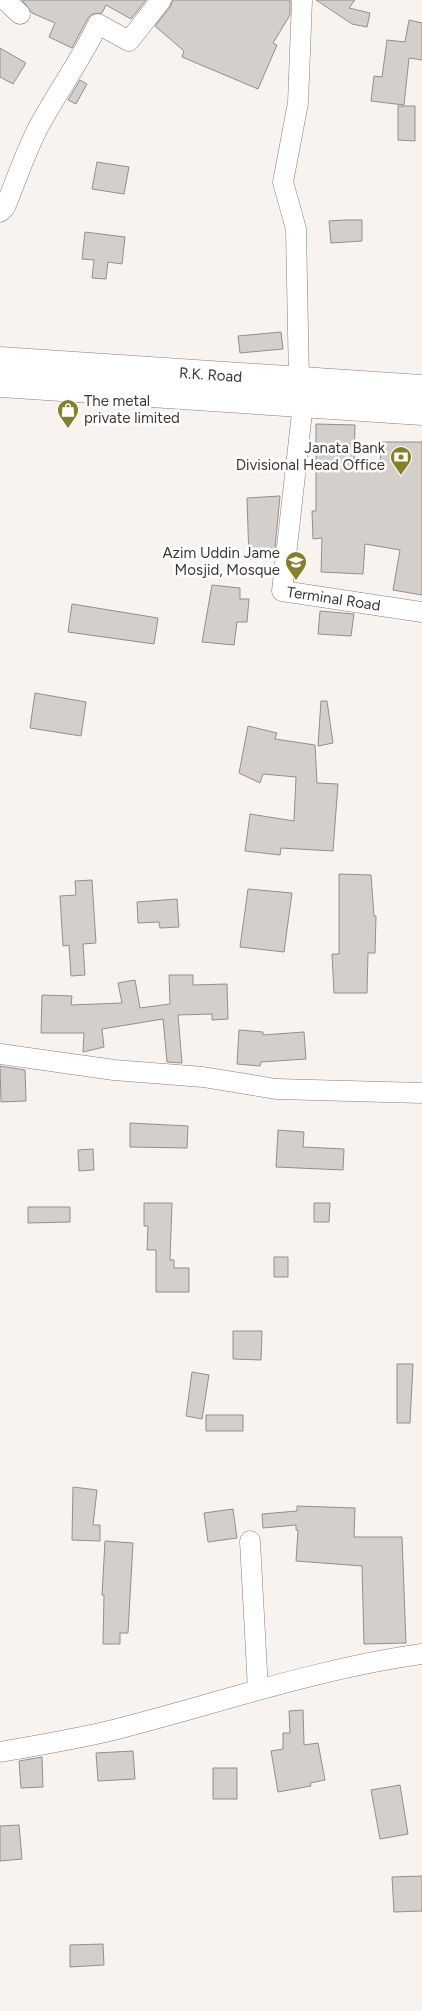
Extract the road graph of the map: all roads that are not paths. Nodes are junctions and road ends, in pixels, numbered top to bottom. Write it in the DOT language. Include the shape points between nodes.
graph roads {
  1 [pos="5,0"];
  2 [pos="161,0"];
  3 [pos="302,0"];
  4 [pos="20,14"];
  5 [pos="0,212"];
  6 [pos="0,360"];
  7 [pos="0,382"];
  8 [pos="422,389"];
  9 [pos="301,393"];
  10 [pos="422,411"];
  11 [pos="422,612"];
  12 [pos="0,1054"];
  13 [pos="422,1093"];
  14 [pos="250,1541"];
  15 [pos="422,1654"];
  16 [pos="258,1690"];
  17 [pos="0,1752"];
  1 -- 4 [label="street"];
  2 -- 5 [label="street" via="129,41 98,24 37,130 5,207"];
  3 -- 9 [label="street" via="298,103 283,182 296,229"];
  6 -- 9 [label="highway, R.K. Road"];
  7 -- 9 [label="highway, R.K. Road"];
  8 -- 9 [label="highway, R.K. Road"];
  9 -- 10 [label="highway, R.K. Road"];
  9 -- 11 [label="street, Terminal Road" via="282,590"];
  12 -- 13 [label="street" via="114,1070 203,1077 276,1089"];
  14 -- 16 [label="street"];
  15 -- 16 [label="street"];
  16 -- 17 [label="street" via="104,1732"];
}
